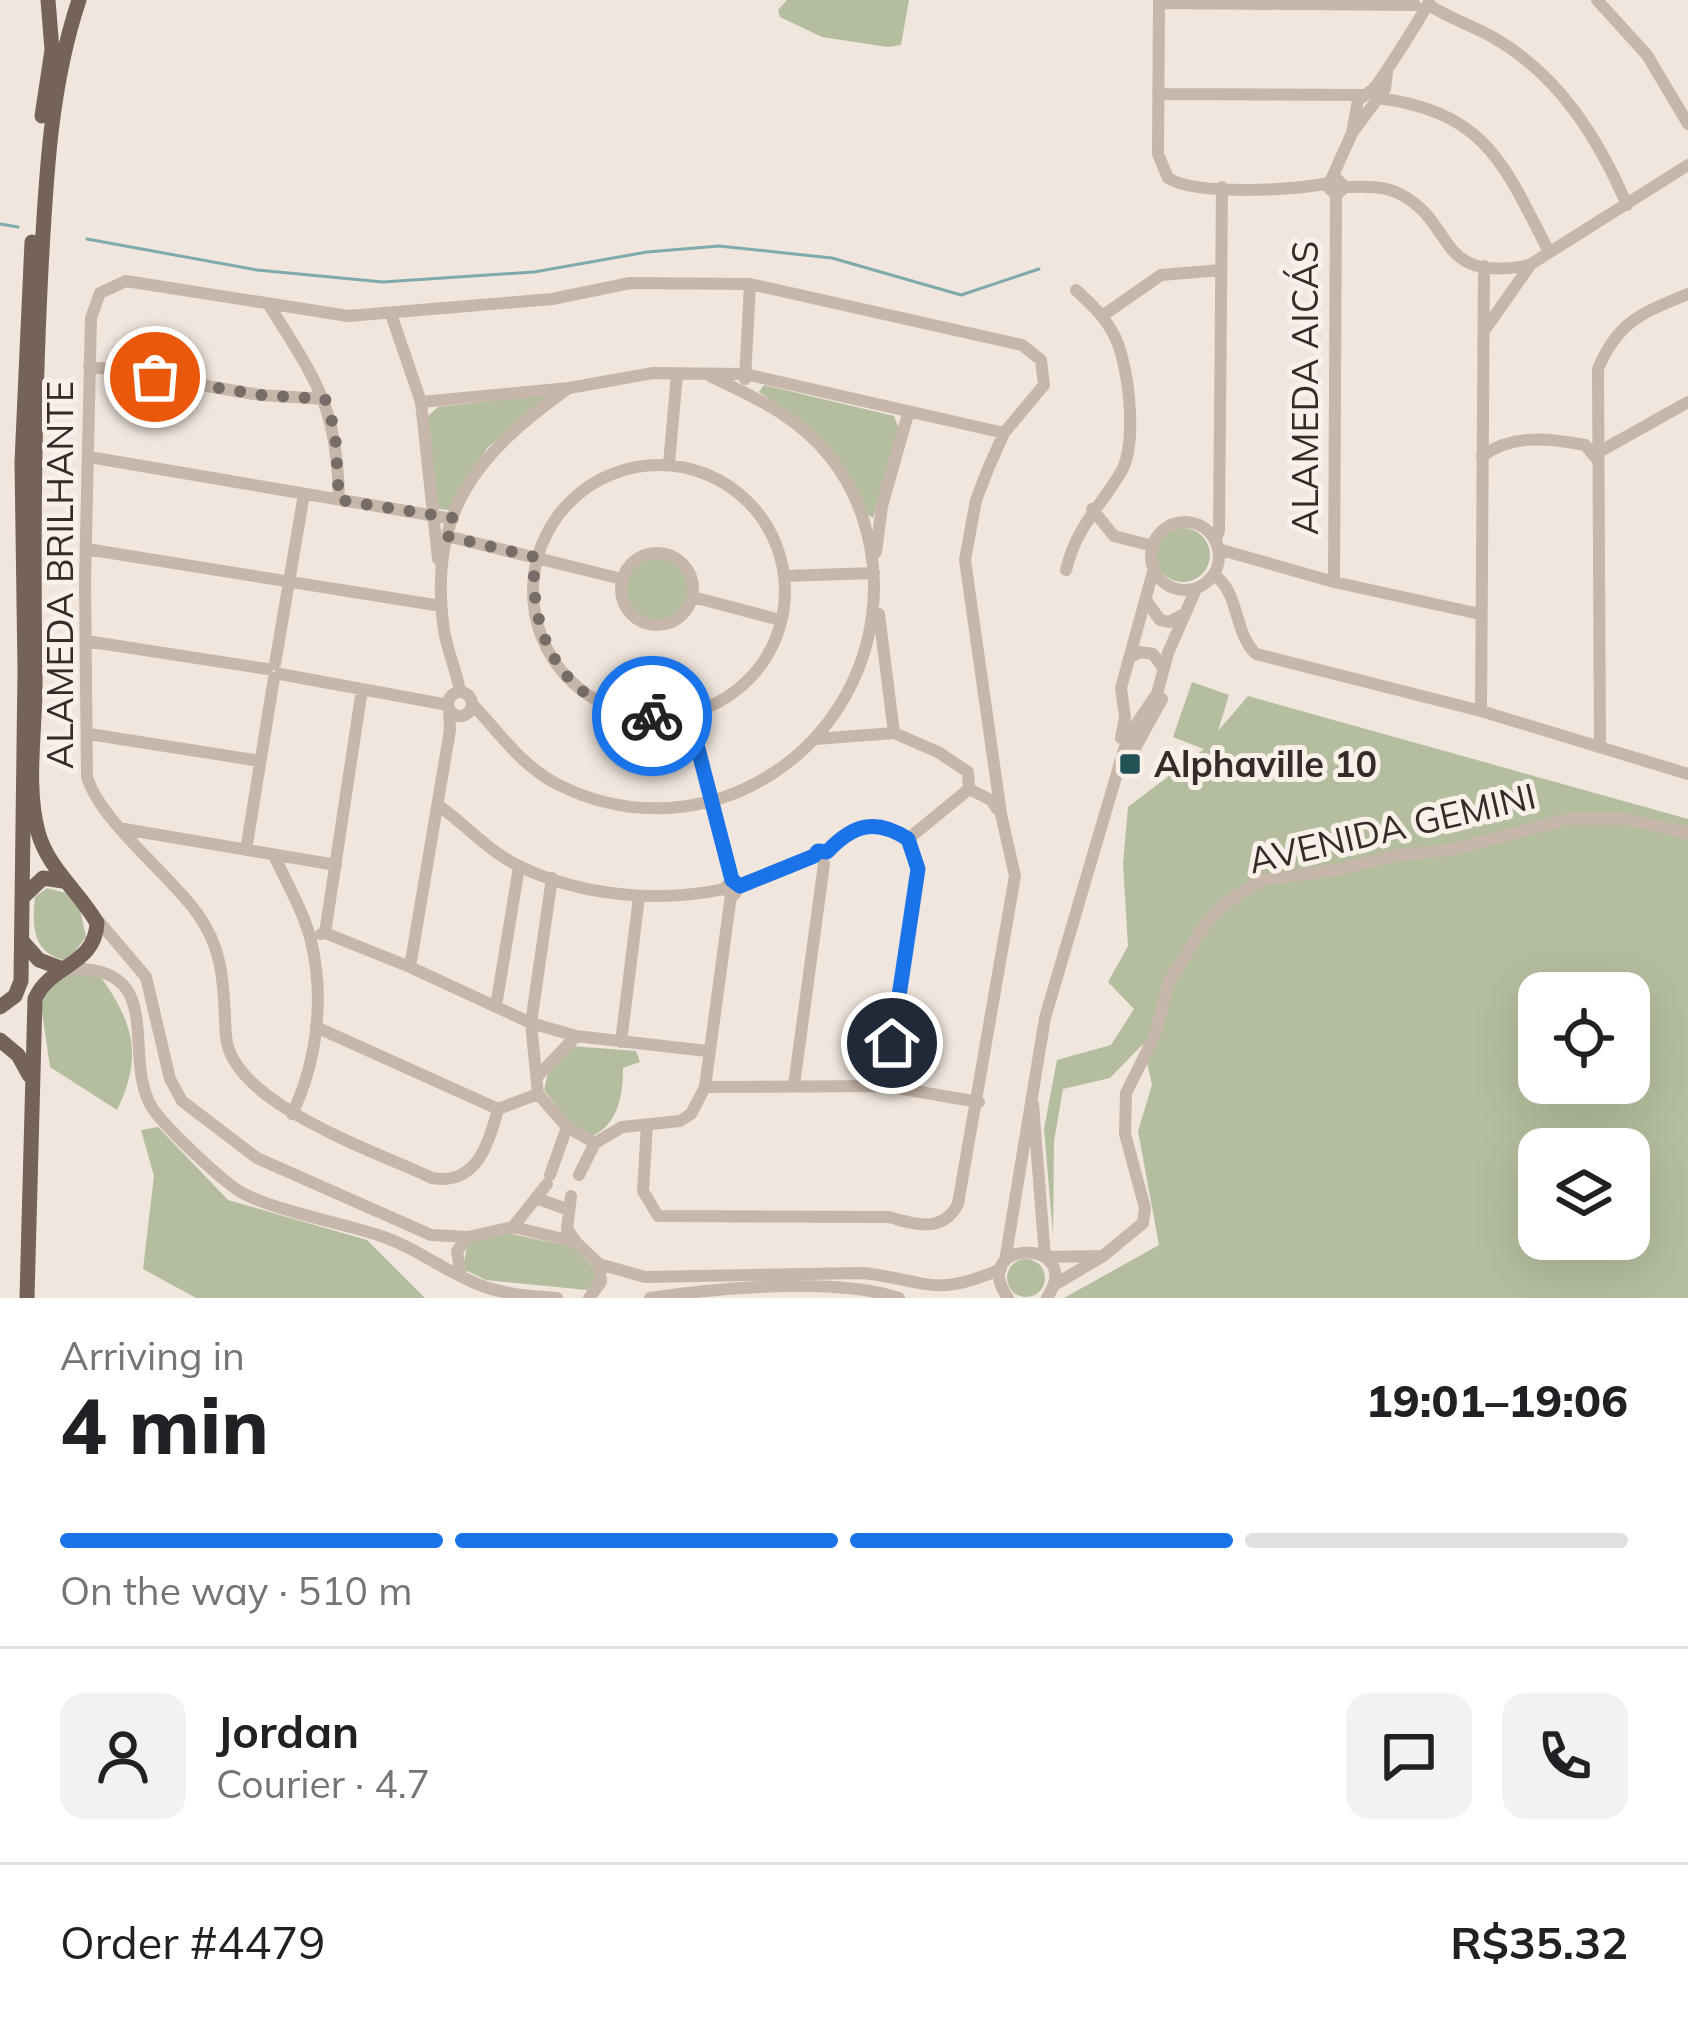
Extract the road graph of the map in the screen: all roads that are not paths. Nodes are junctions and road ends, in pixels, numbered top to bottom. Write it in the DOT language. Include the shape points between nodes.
graph roads {
  1 [pos="48,0"];
  2 [pos="79,0"];
  3 [pos="1597,0"];
  4 [pos="1159,2"];
  5 [pos="1420,6"];
  6 [pos="1380,91"];
  7 [pos="1158,94"];
  8 [pos="1361,104"];
  9 [pos="1686,116"];
  10 [pos="1688,165"];
  11 [pos="1335,186"];
  12 [pos="1222,187"];
  13 [pos="1627,205"];
  14 [pos="1550,252"];
  15 [pos="1531,265"];
  16 [pos="1484,266"];
  17 [pos="1220,270"];
  18 [pos="750,284"];
  19 [pos="1076,290"];
  20 [pos="1688,294"];
  21 [pos="269,305"];
  22 [pos="391,314"];
  23 [pos="1102,316"];
  24 [pos="1483,332"];
  25 [pos="89,366"];
  26 [pos="677,374"];
  27 [pos="745,374"];
  28 [pos="710,376"];
  29 [pos="569,388"];
  30 [pos="746,392"];
  31 [pos="325,399"];
  32 [pos="421,402"];
  33 [pos="1688,402"];
  34 [pos="908,414"];
  35 [pos="1004,434"];
  36 [pos="1597,436"];
  37 [pos="1624,440"];
  38 [pos="1481,456"];
  39 [pos="1597,456"];
  40 [pos="88,458"];
  41 [pos="669,464"];
  42 [pos="304,494"];
  43 [pos="339,500"];
  44 [pos="1092,509"];
  45 [pos="1219,510"];
  46 [pos="433,515"];
  47 [pos="453,518"];
  48 [pos="1199,525"];
  49 [pos="447,536"];
  50 [pos="1217,545"];
  51 [pos="1153,546"];
  52 [pos="86,549"];
  53 [pos="535,557"];
  54 [pos="1255,557"];
  55 [pos="439,566"];
  56 [pos="1154,568"];
  57 [pos="1066,570"];
  58 [pos="1216,570"];
  59 [pos="874,573"];
  60 [pos="784,576"];
  61 [pos="622,579"];
  62 [pos="1334,581"];
  63 [pos="288,583"];
  64 [pos="1196,589"];
  65 [pos="693,597"];
  66 [pos="1146,599"];
  67 [pos="441,606"];
  68 [pos="1185,613"];
  69 [pos="1480,614"];
  70 [pos="780,620"];
  71 [pos="86,640"];
  72 [pos="867,644"];
  73 [pos="883,645"];
  74 [pos="1168,653"];
  75 [pos="1129,658"];
  76 [pos="1164,669"];
  77 [pos="274,671"];
  78 [pos="362,688"];
  79 [pos="1120,696"];
  80 [pos="460,702"];
  81 [pos="1150,705"];
  82 [pos="1481,711"];
  83 [pos="689,714"];
  84 [pos="894,733"];
  85 [pos="88,734"];
  86 [pos="816,739"];
  87 [pos="1600,747"];
  88 [pos="260,761"];
  89 [pos="989,771"];
  90 [pos="968,772"];
  91 [pos="1688,774"];
  92 [pos="969,789"];
  93 [pos="1108,798"];
  94 [pos="995,799"];
  95 [pos="713,801"];
  96 [pos="438,805"];
  97 [pos="457,823"];
  98 [pos="434,828"];
  99 [pos="123,829"];
  100 [pos="1688,833"];
  101 [pos="157,835"];
  102 [pos="908,839"];
  103 [pos="246,850"];
  104 [pos="274,855"];
  105 [pos="148,856"];
  106 [pos="822,857"];
  107 [pos="336,865"];
  108 [pos="519,867"];
  109 [pos="552,878"];
  110 [pos="64,880"];
  111 [pos="732,887"];
  112 [pos="639,897"];
  113 [pos="22,898"];
  114 [pos="91,911"];
  115 [pos="318,936"];
  116 [pos="20,938"];
  117 [pos="410,967"];
  118 [pos="63,969"];
  119 [pos="496,1006"];
  120 [pos="0,1007"];
  121 [pos="531,1023"];
  122 [pos="316,1027"];
  123 [pos="576,1036"];
  124 [pos="0,1040"];
  125 [pos="621,1042"];
  126 [pos="707,1052"];
  127 [pos="537,1077"];
  128 [pos="32,1084"];
  129 [pos="794,1085"];
  130 [pos="1032,1085"];
  131 [pos="885,1086"];
  132 [pos="705,1087"];
  133 [pos="538,1094"];
  134 [pos="979,1102"];
  135 [pos="498,1108"];
  136 [pos="292,1114"];
  137 [pos="646,1125"];
  138 [pos="567,1127"];
  139 [pos="596,1142"];
  140 [pos="579,1175"];
  141 [pos="536,1198"];
  142 [pos="513,1227"];
  143 [pos="468,1237"];
  144 [pos="576,1242"];
  145 [pos="1103,1256"];
  146 [pos="1045,1257"];
  147 [pos="599,1264"];
  148 [pos="1003,1265"];
  149 [pos="460,1274"];
  150 [pos="1050,1292"];
  151 [pos="27,1298"];
  152 [pos="557,1298"];
  153 [pos="589,1298"];
  154 [pos="650,1298"];
  155 [pos="899,1298"];
  156 [pos="1008,1298"];
  1 -- 113 [label="main road" via="52,50 37,160 22,423"];
  2 -- 110 [label="main road" via="48,148 32,451 32,777 38,834"];
  3 -- 9 [label="street" via="1636,40"];
  4 -- 5 [label="street"];
  4 -- 7 [label="street"];
  5 -- 6 [label="street"];
  5 -- 13 [label="street" via="1493,37 1547,77 1581,118"];
  6 -- 8 [label="street"];
  6 -- 14 [label="street" via="1434,108 1474,132 1506,169"];
  7 -- 8 [label="street" via="1323,95"];
  7 -- 12 [label="street" via="1157,154 1168,178"];
  8 -- 11 [label="street, ALAMEDA AICÁS"];
  10 -- 13 [label="street"];
  11 -- 12 [label="street"];
  11 -- 16 [label="street" via="1400,194 1450,250"];
  11 -- 62 [label="street, ALAMEDA AICÁS"];
  12 -- 17 [label="street"];
  13 -- 14 [label="street"];
  14 -- 15 [label="street"];
  15 -- 16 [label="street"];
  15 -- 24 [label="street"];
  16 -- 24 [label="street"];
  17 -- 23 [label="street" via="1161,275"];
  17 -- 45 [label="street"];
  18 -- 22 [label="street" via="630,283"];
  18 -- 27 [label="street"];
  18 -- 35 [label="street" via="1022,345 1045,368 1039,394"];
  19 -- 23 [label="street"];
  20 -- 36 [label="street" via="1625,325 1608,346 1598,369"];
  21 -- 22 [label="street"];
  21 -- 25 [label="street, ALAMEDA BRILHANTE" via="126,281 107,287 94,304"];
  21 -- 31 [label="street"];
  22 -- 32 [label="street"];
  23 -- 44 [label="street" via="1126,370 1127,454"];
  24 -- 38 [label="street"];
  25 -- 31 [label="street"];
  25 -- 40 [label="street, ALAMEDA BRILHANTE"];
  26 -- 28 [label="street"];
  26 -- 29 [label="street"];
  26 -- 41 [label="street"];
  27 -- 28 [label="street"];
  27 -- 30 [label="street"];
  27 -- 34 [label="street"];
  28 -- 30 [label="street"];
  29 -- 32 [label="street"];
  29 -- 47 [label="street" via="490,452"];
  30 -- 59 [label="street" via="791,419 830,457 863,517"];
  31 -- 43 [label="street"];
  32 -- 46 [label="street"];
  33 -- 37 [label="street"];
  34 -- 35 [label="street"];
  34 -- 59 [label="street" via="882,506"];
  35 -- 89 [label="street" via="976,500 965,560"];
  36 -- 37 [label="street"];
  36 -- 39 [label="street"];
  37 -- 39 [label="street"];
  38 -- 39 [label="street" via="1520,439 1571,442"];
  38 -- 69 [label="street"];
  39 -- 87 [label="street"];
  40 -- 42 [label="street"];
  40 -- 52 [label="street, ALAMEDA BRILHANTE"];
  41 -- 53 [label="street" via="597,482 562,512"];
  41 -- 60 [label="street" via="715,478 753,507"];
  42 -- 43 [label="street"];
  42 -- 63 [label="street"];
  43 -- 46 [label="street"];
  44 -- 51 [label="street" via="1114,536"];
  44 -- 57 [label="street"];
  45 -- 48 [label="street"];
  45 -- 50 [label="street"];
  46 -- 47 [label="street"];
  46 -- 55 [label="street"];
  47 -- 49 [label="street"];
  48 -- 50 [label="street"];
  48 -- 51 [label="street" via="1172,525"];
  49 -- 53 [label="street"];
  49 -- 55 [label="street"];
  50 -- 54 [label="street"];
  50 -- 58 [label="street"];
  51 -- 56 [label="street"];
  52 -- 63 [label="street"];
  52 -- 71 [label="street, ALAMEDA BRILHANTE"];
  53 -- 61 [label="street"];
  53 -- 83 [label="street" via="536,620 574,684 619,710"];
  54 -- 58 [label="street"];
  54 -- 62 [label="street"];
  55 -- 67 [label="street"];
  56 -- 64 [label="street" via="1166,584"];
  56 -- 66 [label="street"];
  58 -- 64 [label="street"];
  58 -- 82 [label="street" via="1256,655"];
  59 -- 60 [label="street"];
  59 -- 72 [label="street"];
  59 -- 73 [label="street"];
  60 -- 70 [label="street"];
  61 -- 65 [label="street" via="645,554 668,553 692,576"];
  61 -- 65 [label="street" via="627,609 652,625 682,616"];
  62 -- 69 [label="street"];
  63 -- 67 [label="street"];
  63 -- 77 [label="street"];
  64 -- 68 [label="street"];
  65 -- 70 [label="street"];
  66 -- 68 [label="street" via="1160,620"];
  66 -- 75 [label="street"];
  67 -- 80 [label="street"];
  68 -- 74 [label="street"];
  69 -- 82 [label="street"];
  70 -- 83 [label="street" via="755,673"];
  71 -- 77 [label="street"];
  71 -- 85 [label="street, ALAMEDA BRILHANTE"];
  72 -- 73 [label="street"];
  72 -- 86 [label="street" via="844,705"];
  73 -- 84 [label="street"];
  74 -- 76 [label="street"];
  74 -- 93 [label="street" via="1163,696"];
  75 -- 76 [label="street" via="1153,654"];
  75 -- 79 [label="street"];
  76 -- 81 [label="street"];
  77 -- 78 [label="street"];
  77 -- 88 [label="street"];
  78 -- 80 [label="street"];
  78 -- 107 [label="street"];
  79 -- 81 [label="street" via="1130,708"];
  79 -- 93 [label="street" via="1124,729"];
  80 -- 95 [label="street" via="534,770 584,795 650,807"];
  80 -- 96 [label="street"];
  81 -- 93 [label="street" via="1128,736"];
  82 -- 87 [label="street"];
  83 -- 95 [label="street"];
  84 -- 86 [label="street"];
  84 -- 90 [label="street"];
  85 -- 88 [label="street"];
  85 -- 99 [label="street, ALAMEDA BRILHANTE" via="90,788"];
  86 -- 95 [label="street" via="790,763"];
  87 -- 91 [label="street"];
  88 -- 103 [label="street"];
  89 -- 90 [label="street"];
  89 -- 94 [label="street"];
  90 -- 92 [label="street"];
  92 -- 94 [label="street"];
  92 -- 102 [label="street"];
  93 -- 130 [label="street"];
  94 -- 134 [label="street" via="1015,876"];
  95 -- 111 [label="street"];
  96 -- 97 [label="street"];
  96 -- 98 [label="street"];
  97 -- 98 [label="street"];
  97 -- 108 [label="street"];
  98 -- 117 [label="street"];
  99 -- 101 [label="street"];
  99 -- 105 [label="street, ALAMEDA BRILHANTE"];
  100 -- 145 [label="street, AVENIDA GEMINI" via="1626,819 1568,819 1451,850 1263,880 1225,903 1169,982 1155,1035 1126,1093 1125,1134 1145,1214 1137,1231"];
  101 -- 103 [label="street"];
  101 -- 105 [label="street"];
  102 -- 106 [label="street" via="875,824 854,829"];
  102 -- 131 [label="street" via="918,869"];
  103 -- 104 [label="street"];
  104 -- 107 [label="street"];
  104 -- 115 [label="street"];
  105 -- 136 [label="street, ALAMEDA BRILHANTE" via="199,915 217,950 229,1053 246,1078"];
  106 -- 111 [label="street"];
  106 -- 129 [label="street"];
  107 -- 115 [label="street"];
  108 -- 109 [label="street"];
  108 -- 119 [label="street"];
  109 -- 112 [label="street"];
  109 -- 121 [label="street"];
  110 -- 113 [label="main road" via="43,878"];
  110 -- 114 [label="main road"];
  111 -- 112 [label="street"];
  111 -- 126 [label="street"];
  112 -- 125 [label="street"];
  113 -- 116 [label="main road"];
  114 -- 118 [label="main road" via="93,946"];
  114 -- 143 [label="street" via="146,977 170,1079 190,1110 257,1158 431,1235"];
  115 -- 117 [label="street"];
  115 -- 122 [label="street"];
  116 -- 118 [label="main road" via="39,960"];
  116 -- 120 [label="main road" via="20,990"];
  117 -- 119 [label="street"];
  118 -- 128 [label="main road" via="34,999"];
  118 -- 149 [label="street" via="95,969 119,981 136,1014 154,1111 244,1195 385,1237"];
  119 -- 121 [label="street"];
  121 -- 123 [label="street"];
  121 -- 127 [label="street"];
  122 -- 135 [label="street"];
  122 -- 136 [label="street"];
  123 -- 125 [label="street"];
  123 -- 127 [label="street"];
  124 -- 128 [label="main road"];
  125 -- 126 [label="street"];
  126 -- 132 [label="street"];
  127 -- 133 [label="street"];
  128 -- 151 [label="main road"];
  129 -- 131 [label="street"];
  129 -- 132 [label="street"];
  130 -- 146 [label="street"];
  130 -- 148 [label="street"];
  131 -- 134 [label="street"];
  132 -- 137 [label="street" via="692,1114"];
  133 -- 135 [label="street"];
  133 -- 138 [label="street"];
  134 -- 137 [label="street" via="958,1204 952,1216 926,1227 889,1217 658,1216 643,1191"];
  135 -- 136 [label="street, ALAMEDA BRILHANTE" via="480,1160 448,1181"];
  137 -- 139 [label="street" via="622,1126"];
  138 -- 139 [label="street"];
  138 -- 141 [label="street"];
  139 -- 140 [label="street"];
  141 -- 142 [label="street"];
  141 -- 144 [label="street" via="570,1203 567,1229"];
  142 -- 143 [label="street"];
  142 -- 144 [label="street"];
  143 -- 149 [label="street" via="457,1251"];
  144 -- 147 [label="street"];
  145 -- 146 [label="street"];
  145 -- 150 [label="street, AVENIDA GEMINI"];
  146 -- 148 [label="street" via="1019,1251"];
  146 -- 150 [label="street" via="1054,1274"];
  147 -- 148 [label="street" via="645,1277 863,1273 940,1294 970,1289"];
  147 -- 153 [label="street" via="601,1282"];
  148 -- 156 [label="street" via="1000,1286"];
  149 -- 152 [label="street" via="501,1292"];
  154 -- 155 [label="street" via="749,1288 870,1290"];
}
